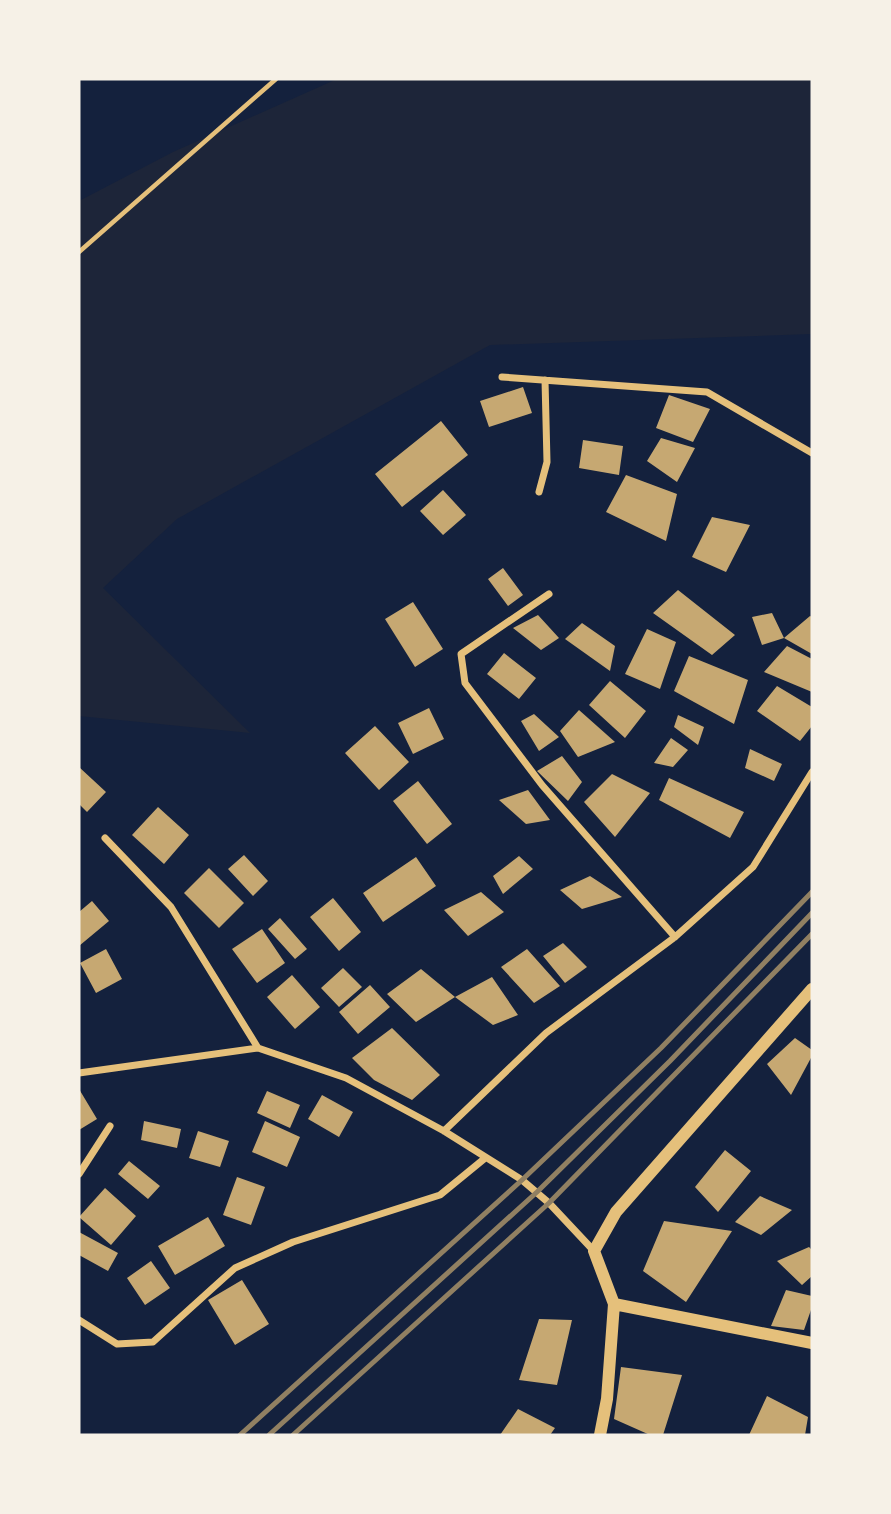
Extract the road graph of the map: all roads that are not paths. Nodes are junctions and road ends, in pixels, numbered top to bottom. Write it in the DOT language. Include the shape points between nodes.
graph roads {
  1 [pos="502,377"];
  2 [pos="545,380"];
  3 [pos="812,453"];
  4 [pos="539,492"];
  5 [pos="549,594"];
  6 [pos="812,772"];
  7 [pos="105,838"];
  8 [pos="675,937"];
  9 [pos="812,989"];
  10 [pos="258,1048"];
  11 [pos="79,1073"];
  12 [pos="110,1126"];
  13 [pos="443,1131"];
  14 [pos="484,1159"];
  15 [pos="79,1174"];
  16 [pos="594,1251"];
  17 [pos="614,1304"];
  18 [pos="79,1320"];
  19 [pos="812,1343"];
  20 [pos="600,1435"];
  1 -- 2 [label="street"];
  2 -- 3 [label="street" via="707,392"];
  2 -- 4 [label="street" via="547,462"];
  5 -- 8 [label="street" via="461,654 464,683 542,785"];
  6 -- 8 [label="street" via="753,867"];
  7 -- 10 [label="street" via="171,906"];
  8 -- 13 [label="street" via="547,1033"];
  9 -- 16 [label="street" via="615,1212"];
  10 -- 11 [label="street"];
  10 -- 13 [label="street" via="346,1078"];
  12 -- 15 [label="street"];
  13 -- 14 [label="street"];
  14 -- 16 [label="street" via="537,1192"];
  14 -- 18 [label="street" via="440,1195 293,1242 235,1268 153,1342 117,1344"];
  16 -- 17 [label="street"];
  17 -- 19 [label="street"];
  17 -- 20 [label="street"];
}
